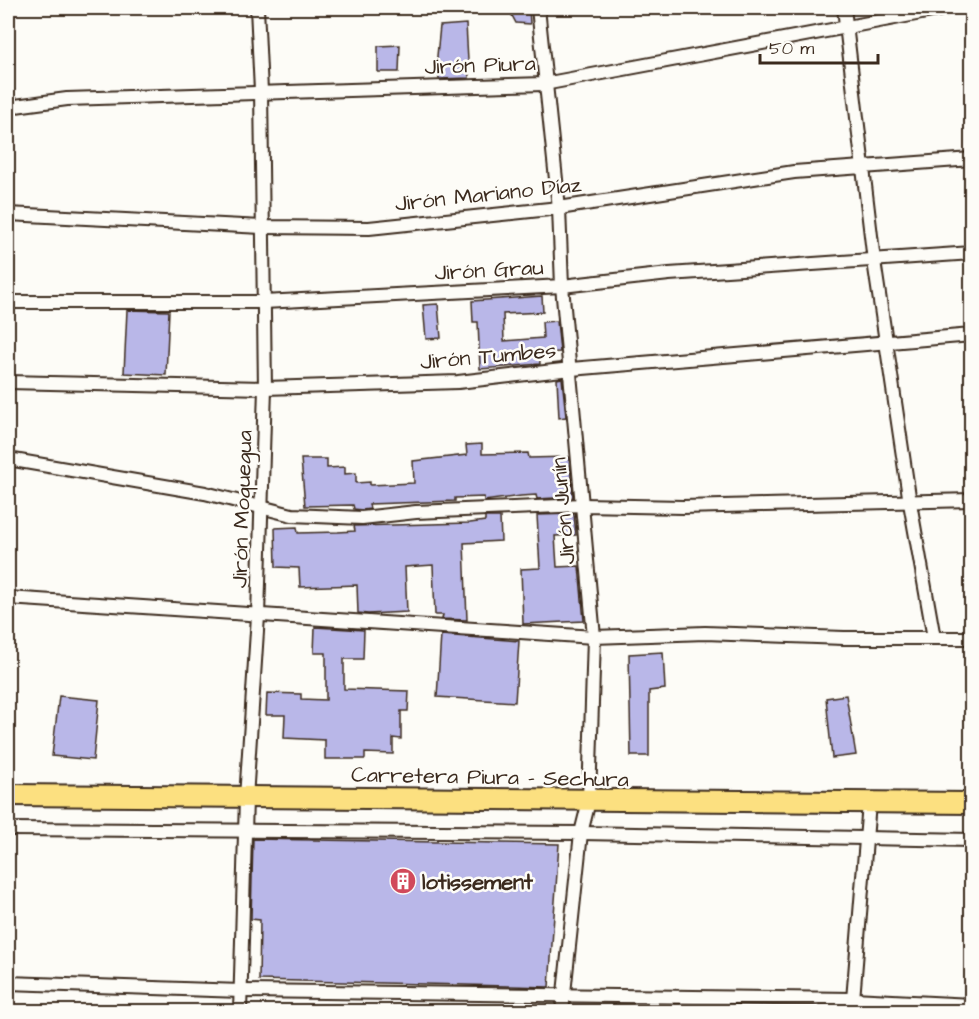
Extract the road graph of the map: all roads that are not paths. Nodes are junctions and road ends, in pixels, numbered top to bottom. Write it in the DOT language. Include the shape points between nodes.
graph roads {
  1 [pos="257,8"];
  2 [pos="538,8"];
  3 [pos="844,8"];
  4 [pos="948,8"];
  5 [pos="848,27"];
  6 [pos="544,84"];
  7 [pos="261,91"];
  8 [pos="8,107"];
  9 [pos="972,159"];
  10 [pos="862,169"];
  11 [pos="559,208"];
  12 [pos="8,214"];
  13 [pos="262,226"];
  14 [pos="972,253"];
  15 [pos="874,261"];
  16 [pos="562,286"];
  17 [pos="8,302"];
  18 [pos="264,302"];
  19 [pos="972,335"];
  20 [pos="886,342"];
  21 [pos="572,369"];
  22 [pos="8,382"];
  23 [pos="266,388"];
  24 [pos="8,459"];
  25 [pos="972,500"];
  26 [pos="910,503"];
  27 [pos="583,505"];
  28 [pos="263,508"];
  29 [pos="8,598"];
  30 [pos="258,616"];
  31 [pos="594,637"];
  32 [pos="934,638"];
  33 [pos="972,638"];
  34 [pos="8,795"];
  35 [pos="246,798"];
  36 [pos="589,801"];
  37 [pos="869,803"];
  38 [pos="972,803"];
  39 [pos="8,829"];
  40 [pos="245,831"];
  41 [pos="581,833"];
  42 [pos="866,838"];
  43 [pos="972,840"];
  44 [pos="8,983"];
  45 [pos="241,991"];
  46 [pos="563,994"];
  47 [pos="852,1005"];
  48 [pos="972,1005"];
  49 [pos="240,1011"];
  50 [pos="562,1011"];
  1 -- 7 [label="street, Jirón Moquegua"];
  2 -- 6 [label="street, Jirón Junín"];
  3 -- 5 [label="street"];
  4 -- 5 [label="street, Jirón Piura"];
  5 -- 6 [label="street, Jirón Piura"];
  5 -- 10 [label="street"];
  6 -- 7 [label="street, Jirón Piura"];
  6 -- 11 [label="street, Jirón Junín"];
  7 -- 8 [label="street, Jirón Piura" via="67,99"];
  7 -- 13 [label="street, Jirón Moquegua"];
  9 -- 10 [label="street, Jirón Mariano Díaz"];
  10 -- 11 [label="street, Jirón Mariano Díaz" via="794,172"];
  10 -- 15 [label="street"];
  11 -- 13 [label="street, Jirón Mariano Díaz" via="369,228"];
  11 -- 16 [label="street, Jirón Junín"];
  12 -- 13 [label="street, Jirón Mariano Díaz"];
  13 -- 18 [label="street, Jirón Moquegua"];
  14 -- 15 [label="street, Jirón Grau"];
  15 -- 16 [label="street, Jirón Grau" via="669,274"];
  15 -- 20 [label="street"];
  16 -- 18 [label="street, Jirón Grau"];
  16 -- 21 [label="street, Jirón Junín"];
  17 -- 18 [label="street, Jirón Grau"];
  18 -- 23 [label="street, Jirón Moquegua"];
  19 -- 20 [label="street, Jirón Tumbes"];
  20 -- 21 [label="street, Jirón Tumbes"];
  20 -- 26 [label="street"];
  21 -- 23 [label="street, Jirón Tumbes" via="458,382"];
  21 -- 27 [label="street, Jirón Junín"];
  22 -- 23 [label="street, Jirón Tumbes"];
  23 -- 28 [label="street, Jirón Moquegua"];
  24 -- 28 [label="street" via="205,493"];
  25 -- 26 [label="street"];
  26 -- 27 [label="street"];
  26 -- 32 [label="street"];
  27 -- 28 [label="street" via="362,518 292,514"];
  27 -- 31 [label="street, Jirón Junín"];
  28 -- 30 [label="street, Jirón Moquegua"];
  29 -- 30 [label="street"];
  30 -- 31 [label="street"];
  30 -- 35 [label="street, Jirón Moquegua"];
  31 -- 32 [label="street" via="705,633"];
  31 -- 36 [label="street, Jirón Junín"];
  32 -- 33 [label="street"];
  34 -- 35 [label="main road, Carretera Piura - Sechura"];
  35 -- 36 [label="main road, Carretera Piura - Sechura"];
  35 -- 40 [label="street, Jirón Moquegua"];
  36 -- 37 [label="main road, Carretera Piura - Sechura"];
  36 -- 41 [label="street, Jirón Junín"];
  37 -- 38 [label="main road, Carretera Piura - Sechura"];
  37 -- 42 [label="street"];
  39 -- 40 [label="street"];
  40 -- 41 [label="street"];
  40 -- 45 [label="street, Jirón Moquegua"];
  41 -- 42 [label="street"];
  41 -- 46 [label="street, Jirón Junín"];
  42 -- 43 [label="street"];
  42 -- 47 [label="street"];
  44 -- 45 [label="street"];
  45 -- 46 [label="street"];
  45 -- 49 [label="street, Jirón Moquegua"];
  46 -- 47 [label="street"];
  46 -- 50 [label="street, Jirón Junín"];
  47 -- 48 [label="street"];
}
